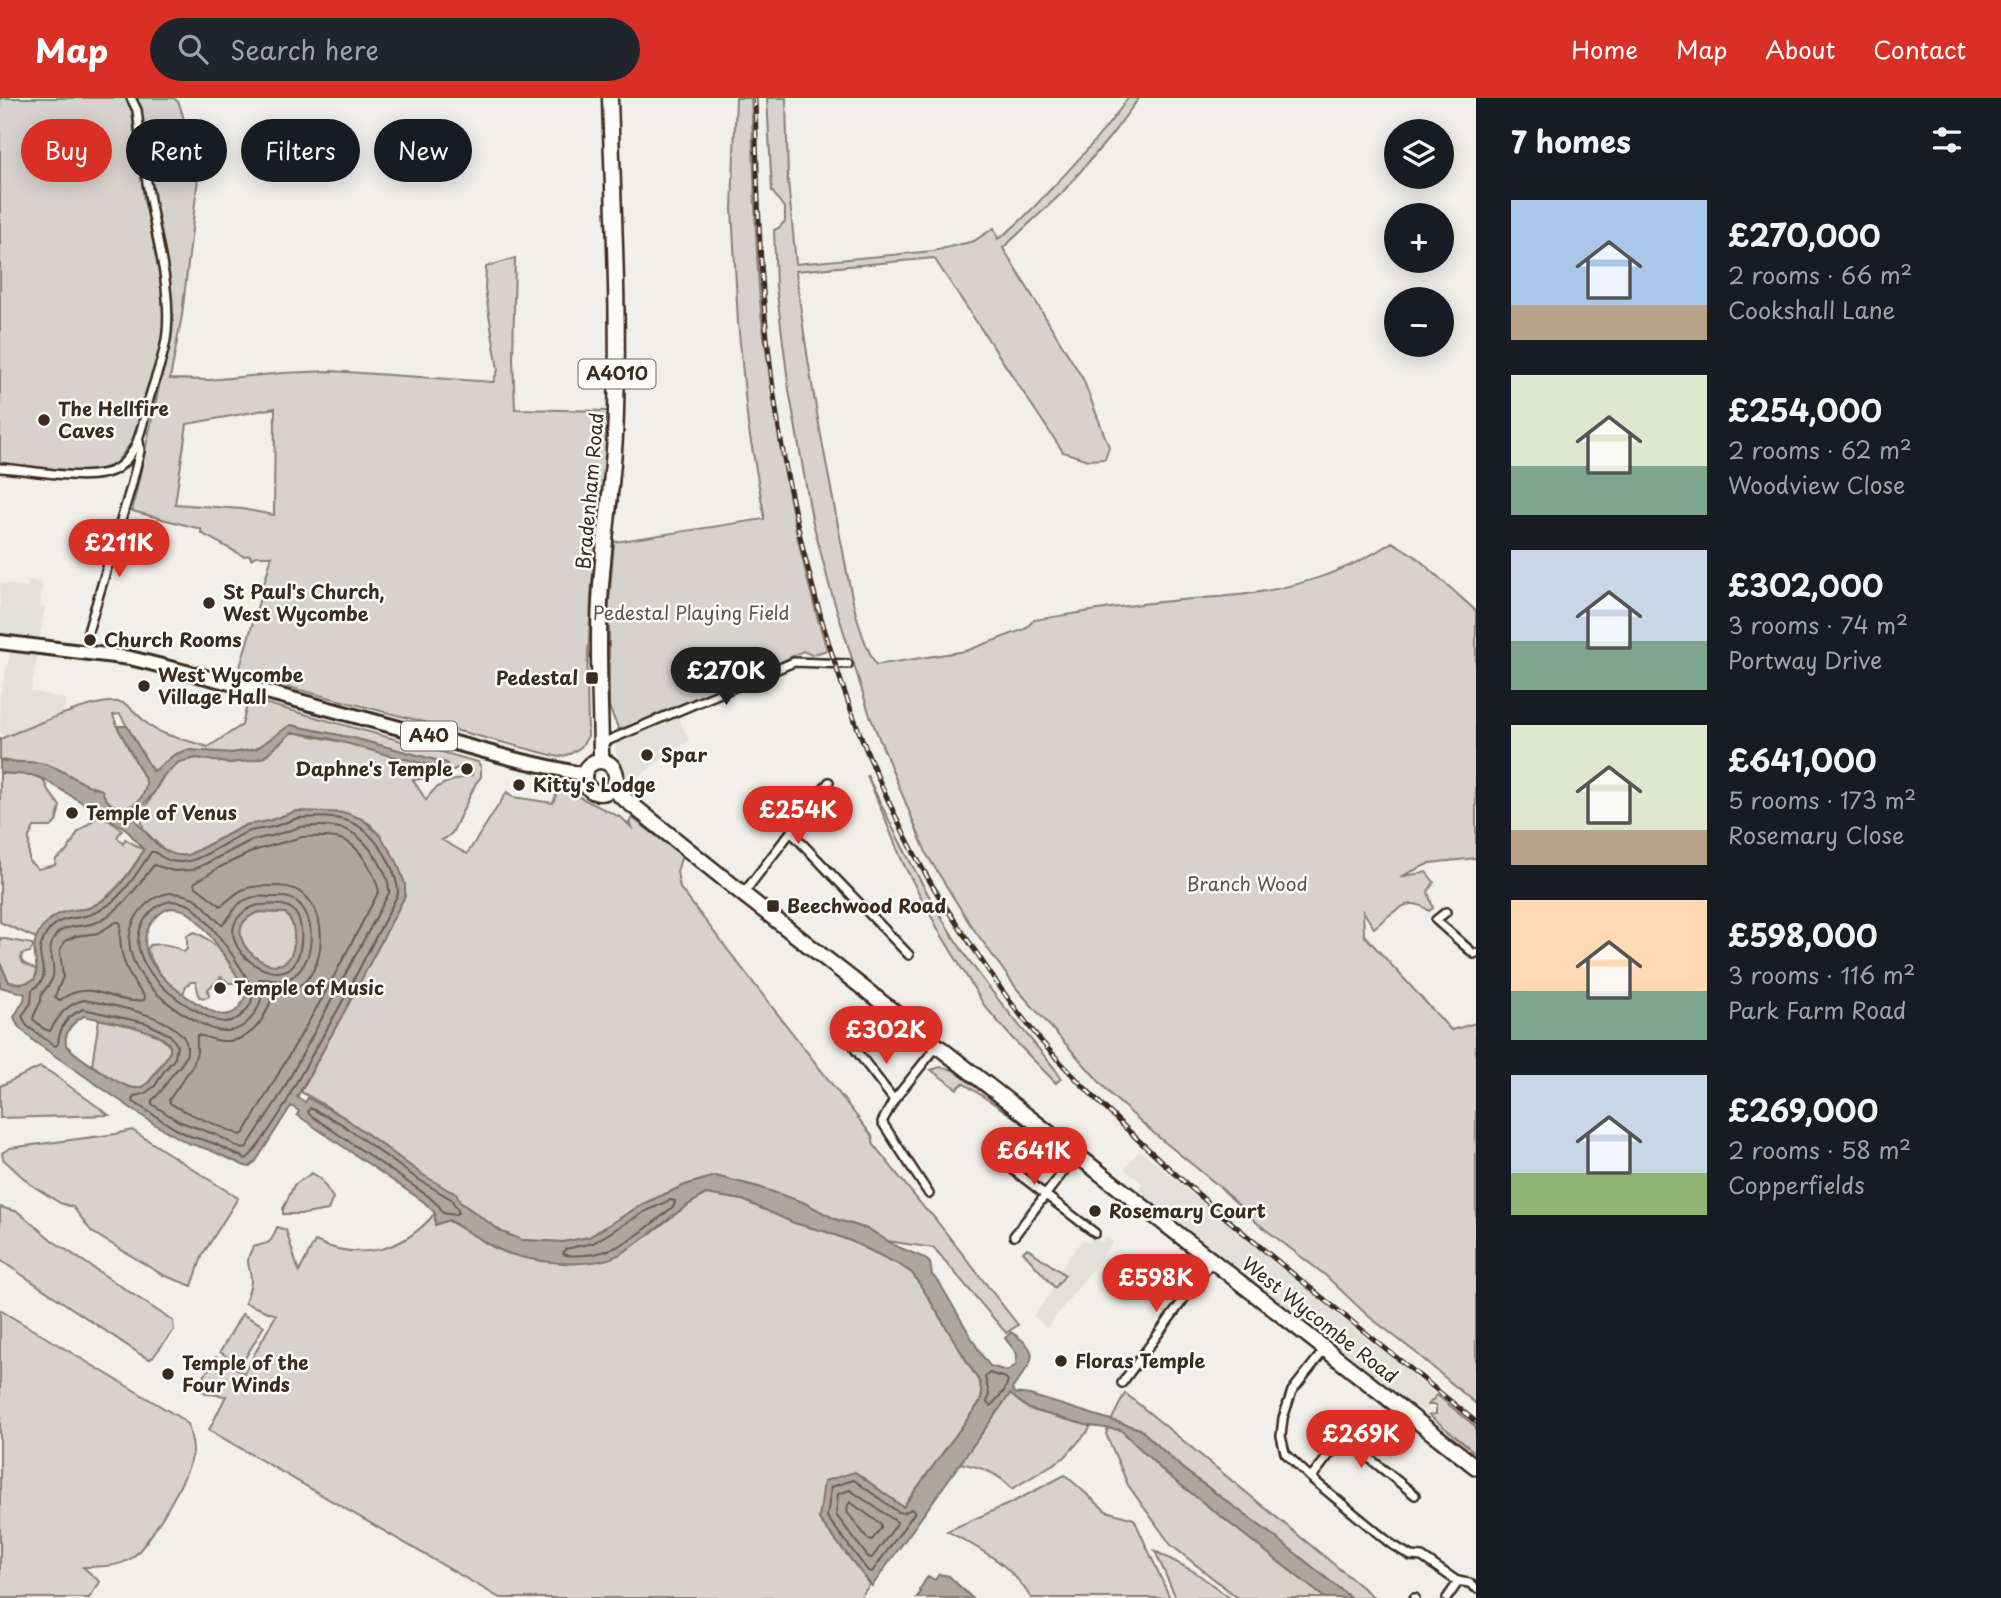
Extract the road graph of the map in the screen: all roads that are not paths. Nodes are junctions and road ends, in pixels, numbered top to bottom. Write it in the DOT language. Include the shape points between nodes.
graph roads {
  1 [pos="131,98"];
  2 [pos="610,98"];
  3 [pos="139,441"];
  4 [pos="0,468"];
  5 [pos="87,635"];
  6 [pos="0,642"];
  7 [pos="848,664"];
  8 [pos="601,743"];
  9 [pos="601,761"];
  10 [pos="584,775"];
  11 [pos="829,782"];
  12 [pos="611,788"];
  13 [pos="791,832"];
  14 [pos="743,894"];
  15 [pos="1446,912"];
  16 [pos="909,955"];
  17 [pos="1475,955"];
  18 [pos="938,1046"];
  19 [pos="855,1049"];
  20 [pos="894,1100"];
  21 [pos="1076,1155"];
  22 [pos="1012,1169"];
  23 [pos="929,1194"];
  24 [pos="1046,1195"];
  25 [pos="1095,1233"];
  26 [pos="1014,1237"];
  27 [pos="1213,1261"];
  28 [pos="1325,1349"];
  29 [pos="1122,1383"];
  30 [pos="1476,1467"];
  31 [pos="1311,1478"];
  32 [pos="1415,1495"];
  33 [pos="1459,1581"];
  34 [pos="1476,1588"];
  35 [pos="1447,1598"];
  1 -- 3 [label="street" via="137,110 168,304 161,362"];
  2 -- 8 [label="highway, Bradenham Road / A4010" via="617,384 600,603"];
  3 -- 4 [label="street" via="116,469 104,472 79,475"];
  3 -- 5 [label="street" via="131,487"];
  6 -- 10 [label="main road, A40" via="130,658"];
  7 -- 8 [label="street" via="794,662"];
  8 -- 9 [label="highway, Bradenham Road / A4010"];
  9 -- 10 [label="highway" via="590,764"];
  9 -- 12 [label="highway" via="614,769 616,780"];
  10 -- 12 [label="highway, A40" via="595,792"];
  11 -- 13 [label="street"];
  12 -- 14 [label="highway, West Wycombe Road / A40"];
  13 -- 14 [label="street"];
  13 -- 16 [label="street"];
  14 -- 18 [label="highway, West Wycombe Road / A40"];
  15 -- 17 [label="street" via="1436,920"];
  18 -- 20 [label="street"];
  18 -- 21 [label="highway, West Wycombe Road / A40"];
  19 -- 20 [label="street"];
  20 -- 23 [label="street" via="882,1122"];
  21 -- 24 [label="street"];
  21 -- 27 [label="highway, West Wycombe Road / A40"];
  22 -- 24 [label="street"];
  24 -- 25 [label="street"];
  24 -- 26 [label="street"];
  27 -- 28 [label="highway, West Wycombe Road / A40"];
  27 -- 29 [label="street"];
  28 -- 30 [label="highway, West Wycombe Road / A40"];
  28 -- 31 [label="street" via="1292,1391 1281,1436 1285,1453"];
  31 -- 32 [label="street" via="1343,1437"];
  31 -- 33 [label="street" via="1391,1544"];
  33 -- 34 [label="street"];
  33 -- 35 [label="street"];
}
